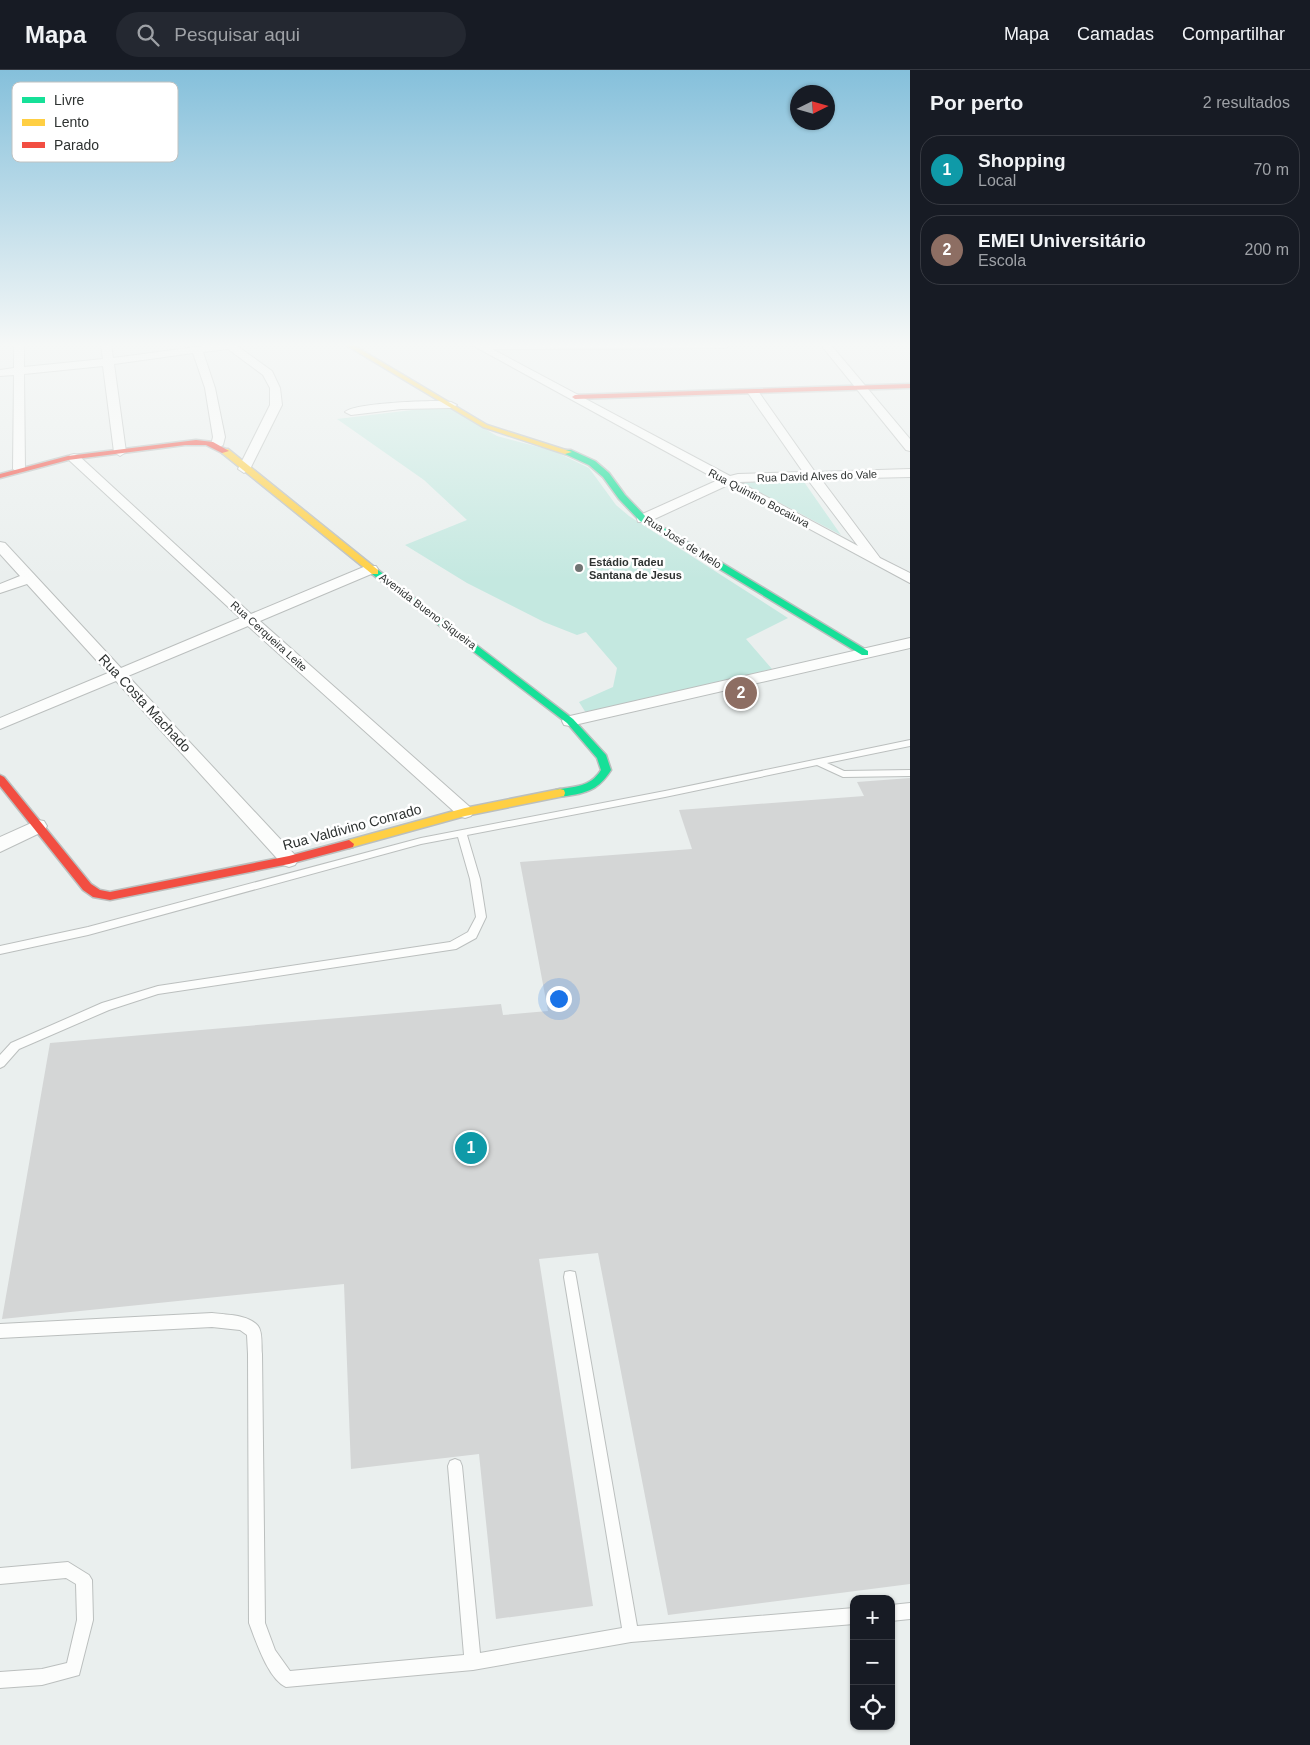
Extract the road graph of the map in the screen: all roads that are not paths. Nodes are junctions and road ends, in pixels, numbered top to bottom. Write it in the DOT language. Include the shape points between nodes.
graph roads {
  1 [pos="19,423"];
  2 [pos="116,423"];
  3 [pos="216,423"];
  4 [pos="267,423"];
  5 [pos="480,423"];
  6 [pos="622,423"];
  7 [pos="775,423"];
  8 [pos="891,423"];
  9 [pos="217,445"];
  10 [pos="910,447"];
  11 [pos="120,452"];
  12 [pos="74,458"];
  13 [pos="19,469"];
  14 [pos="244,469"];
  15 [pos="910,473"];
  16 [pos="811,475"];
  17 [pos="0,476"];
  18 [pos="727,481"];
  19 [pos="643,519"];
  20 [pos="0,546"];
  21 [pos="878,563"];
  22 [pos="372,568"];
  23 [pos="29,578"];
  24 [pos="910,579"];
  25 [pos="0,589"];
  26 [pos="250,620"];
  27 [pos="910,643"];
  28 [pos="865,653"];
  29 [pos="119,675"];
  30 [pos="570,721"];
  31 [pos="0,724"];
  32 [pos="910,743"];
  33 [pos="818,762"];
  34 [pos="910,773"];
  35 [pos="0,779"];
  36 [pos="588,788"];
  37 [pos="466,812"];
  38 [pos="38,826"];
  39 [pos="462,834"];
  40 [pos="0,845"];
  41 [pos="289,860"];
  42 [pos="0,950"];
  43 [pos="0,1063"];
  44 [pos="570,1277"];
  45 [pos="0,1331"];
  46 [pos="455,1466"];
  47 [pos="0,1576"];
  48 [pos="910,1611"];
  49 [pos="895,1613"];
  50 [pos="850,1616"];
  51 [pos="631,1634"];
  52 [pos="473,1662"];
  53 [pos="0,1680"];
  1 -- 13 [label="street"];
  2 -- 11 [label="street"];
  3 -- 9 [label="street"];
  4 -- 14 [label="street"];
  5 -- 19 [label="street, Rua José de Melo" via="569,452 592,463"];
  6 -- 18 [label="street, Rua Quintino Bocaiuva"];
  7 -- 16 [label="street"];
  8 -- 10 [label="street"];
  9 -- 11 [label="street" via="185,443"];
  9 -- 14 [label="street, Avenida Bueno Siqueira"];
  11 -- 12 [label="street"];
  12 -- 13 [label="street"];
  12 -- 26 [label="street, Rua Cerqueira Leite"];
  13 -- 17 [label="street"];
  14 -- 22 [label="street, Avenida Bueno Siqueira"];
  15 -- 16 [label="street, Rua David Alves do Vale"];
  16 -- 18 [label="street, Rua David Alves do Vale"];
  16 -- 21 [label="street"];
  18 -- 19 [label="street, Rua David Alves do Vale"];
  18 -- 21 [label="street, Rua Quintino Bocaiuva"];
  19 -- 28 [label="street, Rua José de Melo"];
  20 -- 23 [label="street, Rua Costa Machado"];
  21 -- 24 [label="street, Rua Quintino Bocaiuva"];
  22 -- 26 [label="street"];
  22 -- 30 [label="street, Avenida Bueno Siqueira"];
  23 -- 25 [label="street"];
  23 -- 29 [label="street, Rua Costa Machado"];
  26 -- 29 [label="street"];
  26 -- 37 [label="street, Rua Cerqueira Leite"];
  27 -- 28 [label="street"];
  28 -- 30 [label="street"];
  29 -- 31 [label="street"];
  29 -- 41 [label="street, Rua Costa Machado"];
  30 -- 36 [label="street, Avenida Bueno Siqueira" via="602,757 606,770 600,781"];
  32 -- 33 [label="lane"];
  33 -- 34 [label="lane" via="843,774"];
  33 -- 39 [label="lane"];
  35 -- 38 [label="street, Rua Valdivino Conrado"];
  36 -- 37 [label="street, Rua Valdivino Conrado"];
  37 -- 41 [label="street, Rua Valdivino Conrado"];
  38 -- 40 [label="street"];
  38 -- 41 [label="street, Rua Valdivino Conrado" via="87,887 97,894 110,896"];
  39 -- 42 [label="lane" via="422,841 88,931"];
  39 -- 43 [label="lane" via="475,879 481,917 472,935 452,946 158,990 106,1006 15,1046"];
  44 -- 51 [label="lane"];
  45 -- 52 [label="lane" via="212,1320 242,1324 253,1331 257,1624 269,1655 286,1679"];
  46 -- 52 [label="lane"];
  47 -- 53 [label="lane" via="68,1570 84,1580 84,1620 73,1670 42,1677"];
  48 -- 49 [label="lane"];
  50 -- 51 [label="lane"];
  51 -- 52 [label="lane"];
}
